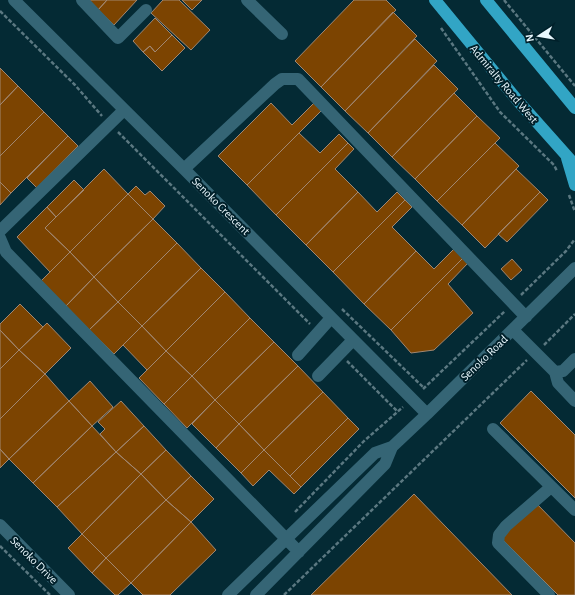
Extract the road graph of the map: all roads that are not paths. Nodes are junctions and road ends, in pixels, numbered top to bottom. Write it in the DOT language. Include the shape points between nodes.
graph roads {
  1 [pos="14,0"];
  2 [pos="82,0"];
  3 [pos="247,0"];
  4 [pos="436,0"];
  5 [pos="486,0"];
  6 [pos="146,10"];
  7 [pos="282,34"];
  8 [pos="575,108"];
  9 [pos="124,110"];
  10 [pos="566,156"];
  11 [pos="575,165"];
  12 [pos="184,169"];
  13 [pos="571,189"];
  14 [pos="0,231"];
  15 [pos="0,238"];
  16 [pos="575,268"];
  17 [pos="526,316"];
  18 [pos="331,318"];
  19 [pos="513,330"];
  20 [pos="353,340"];
  21 [pos="298,355"];
  22 [pos="575,359"];
  23 [pos="555,372"];
  24 [pos="318,376"];
  25 [pos="575,401"];
  26 [pos="427,414"];
  27 [pos="493,429"];
  28 [pos="392,447"];
  29 [pos="552,487"];
  30 [pos="575,510"];
  31 [pos="0,525"];
  32 [pos="287,539"];
  33 [pos="299,552"];
  34 [pos="68,595"];
  35 [pos="228,595"];
  36 [pos="256,595"];
  37 [pos="549,595"];
  1 -- 9 [label="street, Senoko Crescent"];
  2 -- 6 [label="street" via="118,38"];
  3 -- 7 [label="street"];
  4 -- 10 [label="main road, Admiralty Road West"];
  5 -- 8 [label="main road"];
  9 -- 12 [label="street, Senoko Crescent"];
  9 -- 14 [label="street"];
  10 -- 11 [label="main road, Admiralty Road West"];
  10 -- 13 [label="main road"];
  12 -- 17 [label="street" via="275,84 282,79 298,79"];
  12 -- 18 [label="street, Senoko Crescent"];
  15 -- 32 [label="street" via="6,252"];
  16 -- 17 [label="street, Senoko Road"];
  17 -- 19 [label="street, Senoko Road"];
  18 -- 20 [label="street, Senoko Crescent"];
  18 -- 21 [label="street"];
  19 -- 23 [label="street"];
  19 -- 26 [label="street, Senoko Road"];
  20 -- 24 [label="street"];
  20 -- 26 [label="street, Senoko Crescent"];
  22 -- 23 [label="street" via="563,371"];
  23 -- 25 [label="street" via="558,383"];
  26 -- 28 [label="street, Senoko Road"];
  27 -- 29 [label="street"];
  28 -- 32 [label="street, Senoko Road" via="375,453"];
  28 -- 33 [label="street, Senoko Road" via="385,464"];
  29 -- 30 [label="street"];
  29 -- 37 [label="street" via="506,526 499,535 498,543"];
  31 -- 34 [label="street, Senoko Drive"];
  32 -- 33 [label="street"];
  32 -- 35 [label="street, Senoko Road"];
  33 -- 36 [label="street, Senoko Road"];
}
